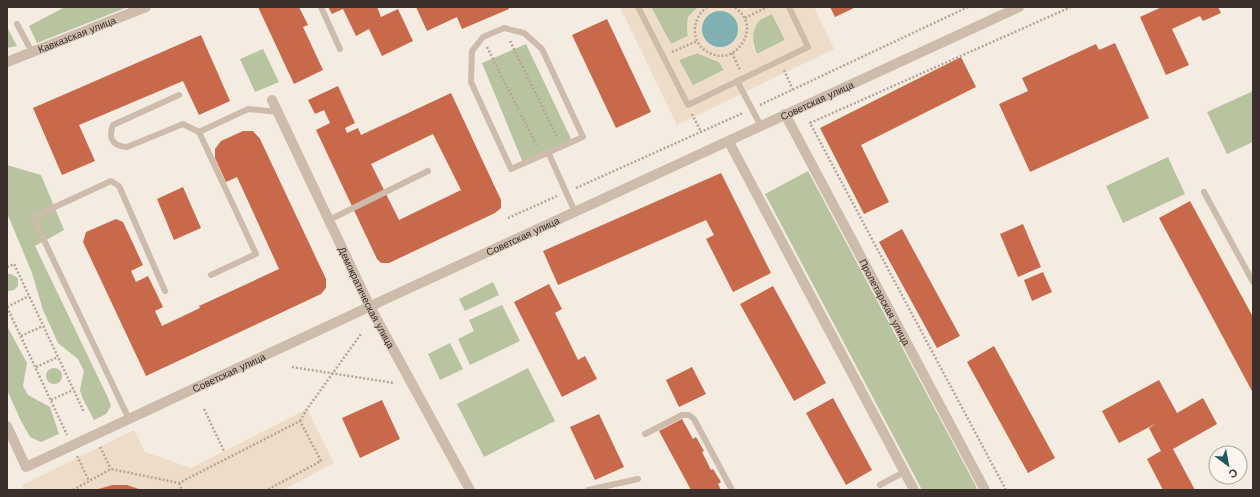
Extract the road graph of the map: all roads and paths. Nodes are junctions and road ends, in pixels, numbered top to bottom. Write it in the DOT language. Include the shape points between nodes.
graph roads {
  1 [pos="146,7"];
  2 [pos="321,7"];
  3 [pos="638,7"];
  4 [pos="707,7"];
  5 [pos="734,7"];
  6 [pos="767,7"];
  7 [pos="789,7"];
  8 [pos="968,7"];
  9 [pos="1019,7"];
  10 [pos="1071,7"];
  11 [pos="745,18"];
  12 [pos="17,24"];
  13 [pos="504,28"];
  14 [pos="483,37"];
  15 [pos="697,41"];
  16 [pos="340,49"];
  17 [pos="32,52"];
  18 [pos="732,53"];
  19 [pos="663,57"];
  20 [pos="780,61"];
  21 [pos="7,62"];
  22 [pos="744,78"];
  23 [pos="737,81"];
  24 [pos="794,90"];
  25 [pos="179,95"];
  26 [pos="272,100"];
  27 [pos="688,105"];
  28 [pos="752,109"];
  29 [pos="278,112"];
  30 [pos="785,114"];
  31 [pos="761,126"];
  32 [pos="199,132"];
  33 [pos="701,132"];
  34 [pos="729,142"];
  35 [pos="561,147"];
  36 [pos="548,152"];
  37 [pos="541,156"];
  38 [pos="428,171"];
  39 [pos="566,192"];
  40 [pos="1204,192"];
  41 [pos="575,212"];
  42 [pos="508,218"];
  43 [pos="329,220"];
  44 [pos="7,268"];
  45 [pos="211,275"];
  46 [pos="1253,282"];
  47 [pos="165,291"];
  48 [pos="29,296"];
  49 [pos="7,307"];
  50 [pos="370,307"];
  51 [pos="43,326"];
  52 [pos="361,334"];
  53 [pos="21,336"];
  54 [pos="58,357"];
  55 [pos="36,367"];
  56 [pos="292,367"];
  57 [pos="332,374"];
  58 [pos="394,384"];
  59 [pos="73,390"];
  60 [pos="51,400"];
  61 [pos="204,409"];
  62 [pos="84,412"];
  63 [pos="129,419"];
  64 [pos="300,421"];
  65 [pos="7,426"];
  66 [pos="646,434"];
  67 [pos="72,445"];
  68 [pos="100,447"];
  69 [pos="224,451"];
  70 [pos="112,470"];
  71 [pos="904,472"];
  72 [pos="638,479"];
  73 [pos="89,481"];
  74 [pos="179,483"];
  75 [pos="880,485"];
  76 [pos="73,490"];
  77 [pos="182,490"];
  78 [pos="267,490"];
  79 [pos="470,490"];
  80 [pos="588,490"];
  81 [pos="732,490"];
  82 [pos="914,490"];
  83 [pos="986,490"];
  84 [pos="1006,490"];
  1 -- 17 [label="street, Кавказская улица"];
  2 -- 16 [label="lane"];
  3 -- 19 [label="lane"];
  4 -- 15 [label="path" via="696,20 694,30"];
  5 -- 11 [label="path"];
  6 -- 11 [label="path"];
  7 -- 20 [label="lane" via="808,47"];
  8 -- 24 [label="path"];
  9 -- 30 [label="street, Советская улица"];
  10 -- 84 [label="path" via="810,124"];
  11 -- 18 [label="path" via="746,38 741,47"];
  12 -- 17 [label="lane"];
  13 -- 14 [label="lane"];
  13 -- 35 [label="path"];
  13 -- 35 [label="lane" via="524,32 542,49 583,137"];
  14 -- 37 [label="path"];
  14 -- 37 [label="lane" via="472,51 471,82 511,169"];
  15 -- 18 [label="path" via="703,49 712,54 722,56"];
  15 -- 19 [label="path"];
  17 -- 21 [label="street, Кавказская улица"];
  18 -- 22 [label="path"];
  19 -- 27 [label="lane"];
  20 -- 22 [label="lane"];
  20 -- 24 [label="path"];
  22 -- 23 [label="lane"];
  23 -- 27 [label="lane"];
  23 -- 28 [label="lane"];
  24 -- 28 [label="path"];
  25 -- 32 [label="lane" via="113,125 110,134 112,141 119,147 127,148 183,124"];
  26 -- 29 [label="street, Демократическая улица"];
  27 -- 33 [label="path"];
  28 -- 31 [label="lane"];
  28 -- 33 [label="path"];
  29 -- 32 [label="lane" via="248,109"];
  29 -- 43 [label="street, Демократическая улица"];
  30 -- 31 [label="street, Советская улица"];
  30 -- 83 [label="street, Пролетарская улица"];
  31 -- 34 [label="street, Советская улица"];
  32 -- 45 [label="lane" via="256,254"];
  33 -- 39 [label="path"];
  34 -- 41 [label="street, Советская улица"];
  34 -- 71 [label="street"];
  35 -- 36 [label="lane"];
  36 -- 37 [label="lane"];
  36 -- 39 [label="lane"];
  38 -- 43 [label="lane"];
  39 -- 41 [label="lane"];
  39 -- 42 [label="path"];
  40 -- 46 [label="lane"];
  41 -- 50 [label="street, Советская улица"];
  43 -- 50 [label="street, Демократическая улица"];
  44 -- 48 [label="path" via="14,264"];
  47 -- 63 [label="lane" via="119,186 111,181 33,217"];
  48 -- 49 [label="path"];
  48 -- 51 [label="path"];
  49 -- 53 [label="path"];
  50 -- 63 [label="street, Советская улица"];
  50 -- 79 [label="street, Демократическая улица"];
  51 -- 53 [label="path"];
  51 -- 54 [label="path"];
  52 -- 57 [label="path"];
  53 -- 55 [label="path"];
  54 -- 55 [label="path"];
  54 -- 59 [label="path"];
  55 -- 60 [label="path"];
  56 -- 57 [label="path"];
  57 -- 58 [label="path"];
  57 -- 64 [label="path"];
  59 -- 60 [label="path"];
  59 -- 62 [label="path"];
  60 -- 67 [label="path"];
  61 -- 69 [label="path"];
  63 -- 67 [label="street, Советская улица"];
  64 -- 74 [label="path"];
  64 -- 78 [label="path" via="320,461"];
  65 -- 67 [label="street, Советская улица" via="26,467"];
  66 -- 81 [label="lane" via="682,415 689,415 694,419"];
  67 -- 73 [label="path"];
  68 -- 70 [label="path"];
  70 -- 73 [label="path"];
  70 -- 74 [label="path"];
  71 -- 75 [label="lane"];
  71 -- 82 [label="street"];
  72 -- 80 [label="lane"];
  73 -- 76 [label="path"];
  74 -- 77 [label="path"];
}
